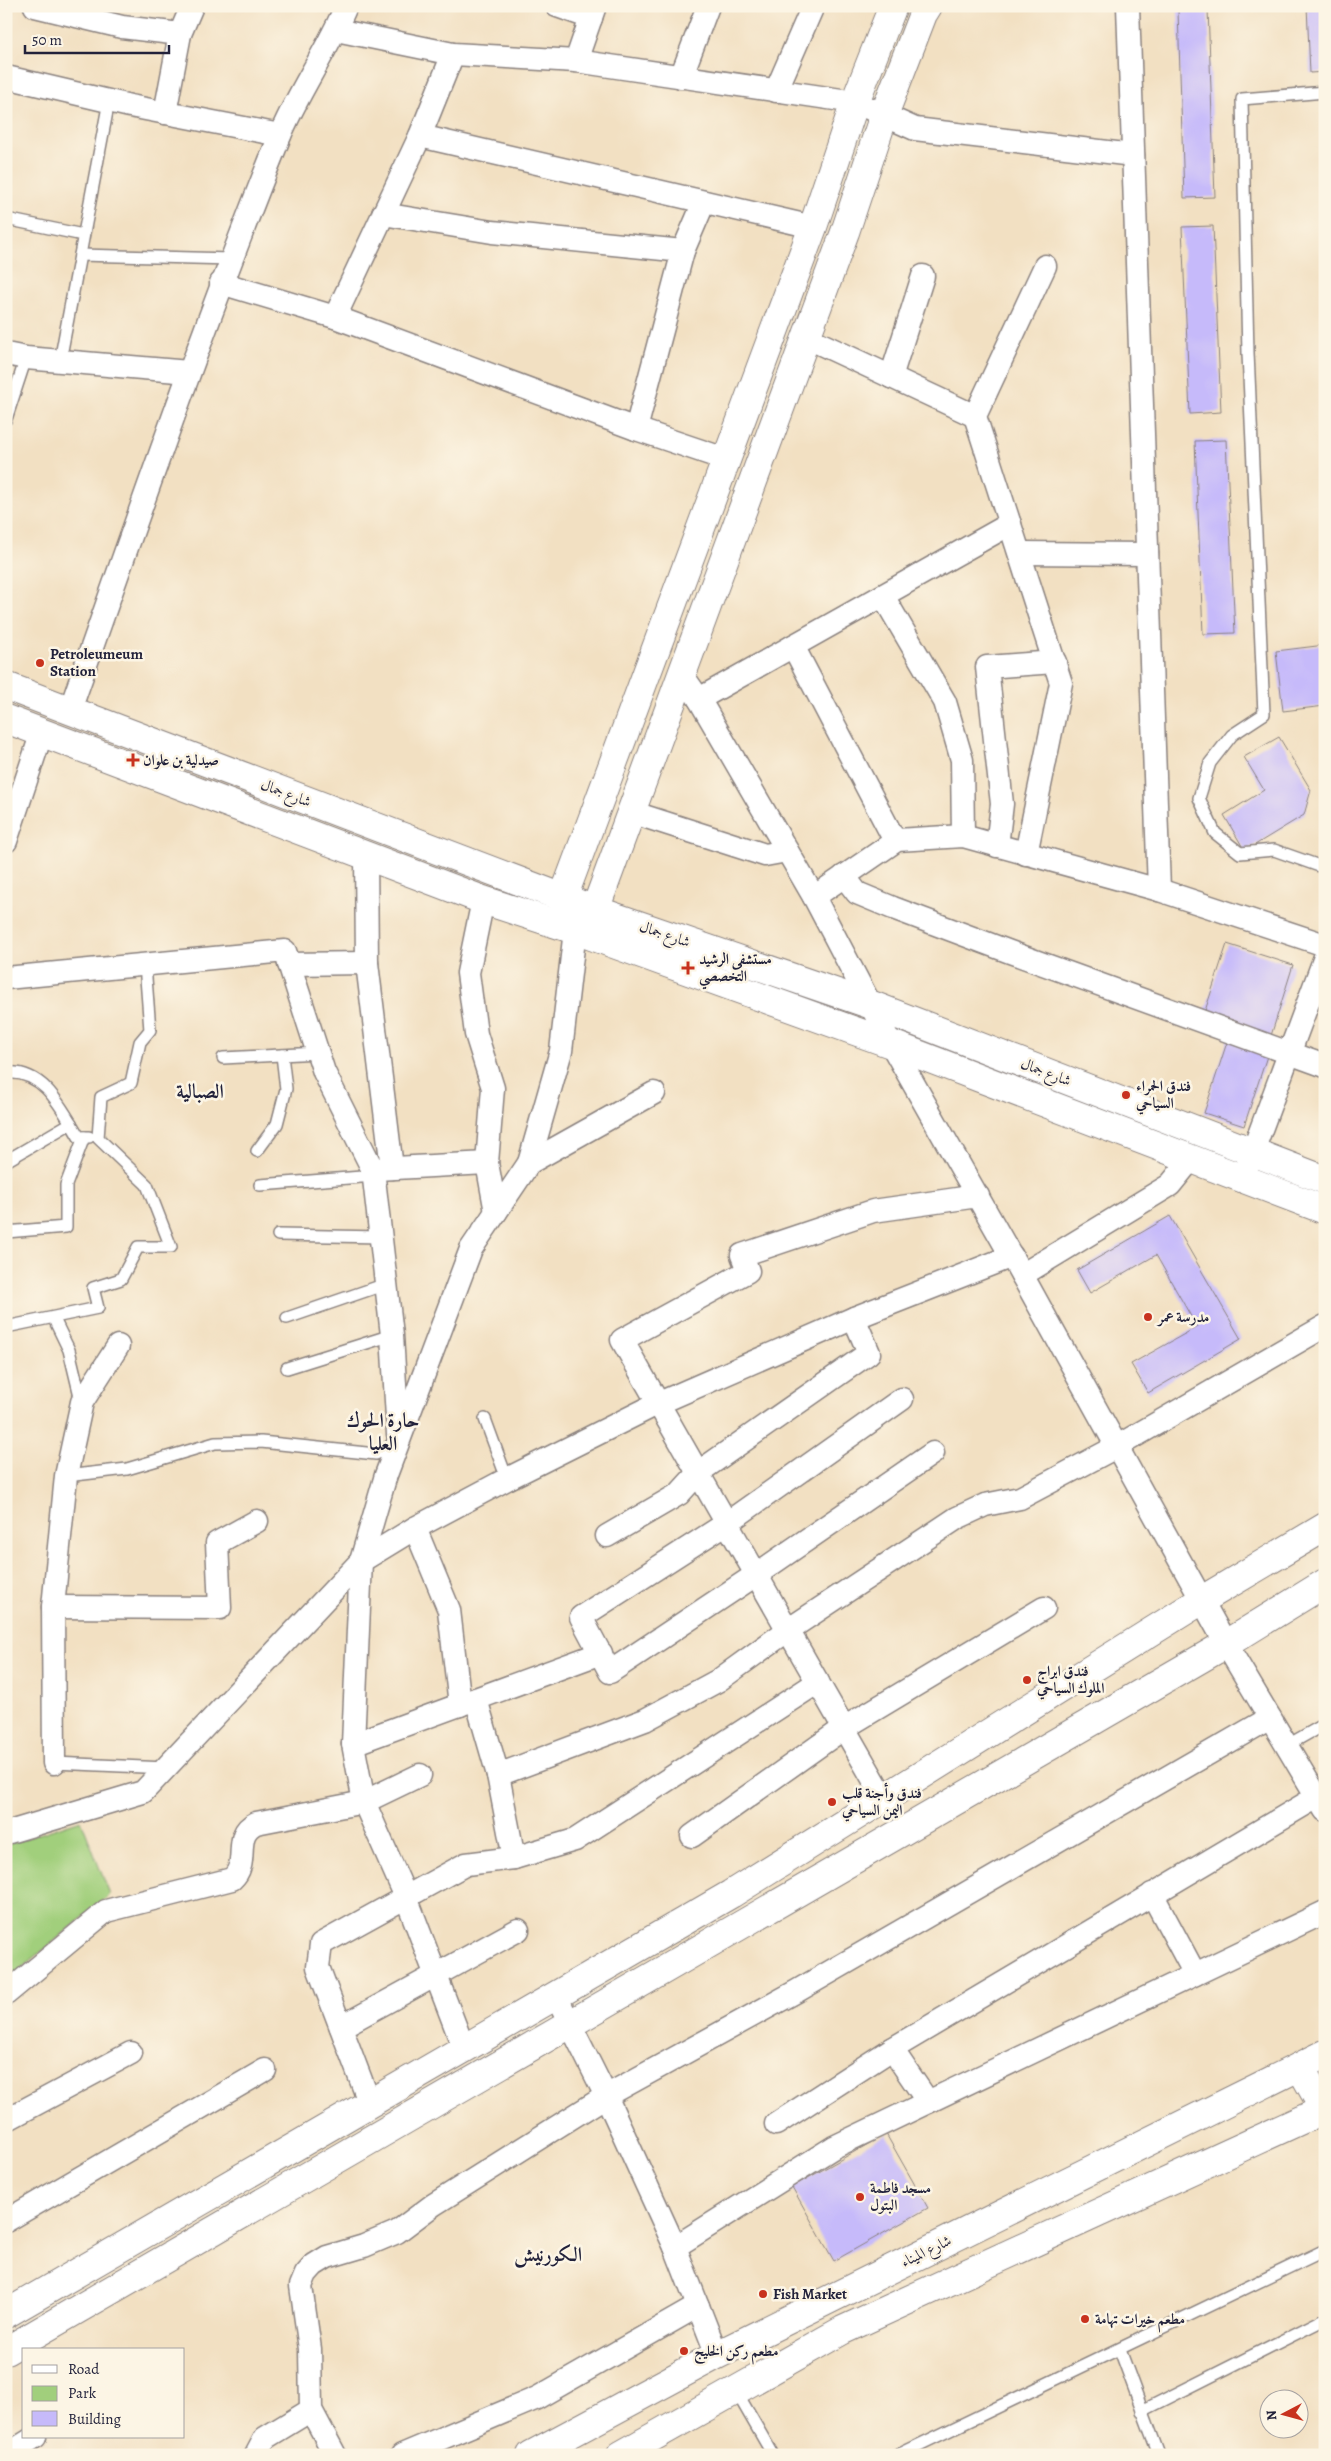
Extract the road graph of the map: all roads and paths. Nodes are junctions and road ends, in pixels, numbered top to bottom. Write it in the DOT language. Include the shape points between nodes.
graph roads {
  1 [pos="36,6"];
  2 [pos="192,6"];
  3 [pos="346,6"];
  4 [pos="557,6"];
  5 [pos="708,6"];
  6 [pos="812,6"];
  7 [pos="893,6"];
  8 [pos="928,6"];
  9 [pos="1128,6"];
  10 [pos="593,12"];
  11 [pos="336,30"];
  12 [pos="180,34"];
  13 [pos="453,54"];
  14 [pos="576,61"];
  15 [pos="6,77"];
  16 [pos="681,77"];
  17 [pos="776,91"];
  18 [pos="1325,92"];
  19 [pos="109,101"];
  20 [pos="855,102"];
  21 [pos="165,113"];
  22 [pos="884,114"];
  23 [pos="280,135"];
  24 [pos="420,136"];
  25 [pos="1133,155"];
  26 [pos="704,202"];
  27 [pos="383,214"];
  28 [pos="6,218"];
  29 [pos="813,227"];
  30 [pos="84,235"];
  31 [pos="683,252"];
  32 [pos="80,255"];
  33 [pos="231,259"];
  34 [pos="1045,266"];
  35 [pos="923,276"];
  36 [pos="221,283"];
  37 [pos="335,318"];
  38 [pos="806,336"];
  39 [pos="16,356"];
  40 [pos="60,361"];
  41 [pos="189,372"];
  42 [pos="891,377"];
  43 [pos="975,416"];
  44 [pos="6,419"];
  45 [pos="636,429"];
  46 [pos="725,459"];
  47 [pos="1010,524"];
  48 [pos="1020,553"];
  49 [pos="1147,554"];
  50 [pos="883,596"];
  51 [pos="794,646"];
  52 [pos="1055,662"];
  53 [pos="681,673"];
  54 [pos="6,686"];
  55 [pos="699,699"];
  56 [pos="70,710"];
  57 [pos="6,719"];
  58 [pos="52,735"];
  59 [pos="631,812"];
  60 [pos="963,836"];
  61 [pos="6,841"];
  62 [pos="895,841"];
  63 [pos="998,846"];
  64 [pos="787,851"];
  65 [pos="1026,854"];
  66 [pos="366,855"];
  67 [pos="1325,868"];
  68 [pos="844,876"];
  69 [pos="1159,890"];
  70 [pos="814,897"];
  71 [pos="563,898"];
  72 [pos="483,900"];
  73 [pos="595,910"];
  74 [pos="575,930"];
  75 [pos="1325,944"];
  76 [pos="1325,957"];
  77 [pos="367,963"];
  78 [pos="289,964"];
  79 [pos="145,965"];
  80 [pos="6,978"];
  81 [pos="872,1005"];
  82 [pos="891,1044"];
  83 [pos="1289,1052"];
  84 [pos="318,1053"];
  85 [pos="282,1055"];
  86 [pos="223,1058"];
  87 [pos="1325,1066"];
  88 [pos="6,1073"];
  89 [pos="654,1092"];
  90 [pos="71,1123"];
  91 [pos="84,1137"];
  92 [pos="98,1138"];
  93 [pos="256,1151"];
  94 [pos="1253,1152"];
  95 [pos="1192,1158"];
  96 [pos="6,1161"];
  97 [pos="487,1162"];
  98 [pos="529,1163"];
  99 [pos="380,1171"];
  100 [pos="1243,1178"];
  101 [pos="1325,1180"];
  102 [pos="260,1184"];
  103 [pos="978,1196"];
  104 [pos="1325,1210"];
  105 [pos="496,1212"];
  106 [pos="6,1232"];
  107 [pos="278,1235"];
  108 [pos="381,1237"];
  109 [pos="1017,1266"];
  110 [pos="386,1284"];
  111 [pos="287,1318"];
  112 [pos="854,1318"];
  113 [pos="54,1319"];
  114 [pos="1325,1326"];
  115 [pos="6,1327"];
  116 [pos="392,1335"];
  117 [pos="118,1346"];
  118 [pos="287,1368"];
  119 [pos="902,1399"];
  120 [pos="82,1402"];
  121 [pos="657,1404"];
  122 [pos="485,1419"];
  123 [pos="399,1441"];
  124 [pos="1116,1447"];
  125 [pos="933,1453"];
  126 [pos="699,1472"];
  127 [pos="66,1476"];
  128 [pos="507,1479"];
  129 [pos="257,1522"];
  130 [pos="728,1523"];
  131 [pos="1325,1527"];
  132 [pos="416,1528"];
  133 [pos="607,1536"];
  134 [pos="361,1561"];
  135 [pos="757,1574"];
  136 [pos="1325,1583"];
  137 [pos="1202,1600"];
  138 [pos="53,1606"];
  139 [pos="1044,1608"];
  140 [pos="788,1630"];
  141 [pos="1226,1644"];
  142 [pos="600,1653"];
  143 [pos="818,1682"];
  144 [pos="468,1702"];
  145 [pos="1270,1718"];
  146 [pos="1325,1724"];
  147 [pos="844,1728"];
  148 [pos="353,1744"];
  149 [pos="1286,1746"];
  150 [pos="54,1762"];
  151 [pos="166,1768"];
  152 [pos="498,1774"];
  153 [pos="420,1775"];
  154 [pos="884,1798"];
  155 [pos="364,1802"];
  156 [pos="1321,1804"];
  157 [pos="6,1833"];
  158 [pos="692,1836"];
  159 [pos="514,1858"];
  160 [pos="1152,1894"];
  161 [pos="406,1897"];
  162 [pos="1325,1912"];
  163 [pos="518,1930"];
  164 [pos="1195,1974"];
  165 [pos="436,1975"];
  166 [pos="6,1994"];
  167 [pos="556,1996"];
  168 [pos="569,2024"];
  169 [pos="341,2027"];
  170 [pos="464,2049"];
  171 [pos="892,2049"];
  172 [pos="131,2053"];
  173 [pos="1325,2054"];
  174 [pos="1300,2067"];
  175 [pos="266,2070"];
  176 [pos="606,2096"];
  177 [pos="928,2102"];
  178 [pos="370,2104"];
  179 [pos="1324,2109"];
  180 [pos="6,2120"];
  181 [pos="776,2124"];
  182 [pos="6,2221"];
  183 [pos="675,2247"];
  184 [pos="1325,2250"];
  185 [pos="698,2306"];
  186 [pos="6,2314"];
  187 [pos="1325,2319"];
  188 [pos="1120,2350"];
  189 [pos="6,2351"];
  190 [pos="717,2355"];
  191 [pos="736,2391"];
  192 [pos="311,2410"];
  193 [pos="1142,2411"];
  194 [pos="33,2438"];
  195 [pos="6,2455"];
  196 [pos="256,2455"];
  197 [pos="335,2455"];
  198 [pos="402,2455"];
  199 [pos="531,2455"];
  200 [pos="621,2455"];
  201 [pos="773,2455"];
  202 [pos="898,2455"];
  203 [pos="1159,2455"];
  1 -- 12 [label="street" via="122,27"];
  2 -- 12 [label="street"];
  3 -- 11 [label="street"];
  4 -- 10 [label="street"];
  5 -- 16 [label="street"];
  6 -- 17 [label="street"];
  7 -- 20 [label="main road"];
  8 -- 22 [label="main road"];
  9 -- 25 [label="street"];
  10 -- 14 [label="street"];
  11 -- 13 [label="street"];
  11 -- 23 [label="street"];
  12 -- 21 [label="street"];
  13 -- 14 [label="street"];
  13 -- 24 [label="street"];
  14 -- 16 [label="street"];
  15 -- 19 [label="street"];
  16 -- 17 [label="street"];
  17 -- 20 [label="street"];
  18 -- 67 [label="lane" via="1242,99 1248,353 1264,714 1232,735 1215,756 1200,798 1215,833 1240,853 1274,850"];
  19 -- 21 [label="street"];
  19 -- 30 [label="lane"];
  20 -- 22 [label="street"];
  20 -- 29 [label="main road"];
  21 -- 23 [label="street"];
  22 -- 25 [label="street" via="915,129"];
  22 -- 38 [label="main road"];
  23 -- 33 [label="street"];
  24 -- 26 [label="street"];
  24 -- 27 [label="street"];
  25 -- 49 [label="street"];
  26 -- 29 [label="street"];
  26 -- 31 [label="street"];
  27 -- 31 [label="street" via="492,232"];
  27 -- 37 [label="street"];
  28 -- 30 [label="lane"];
  29 -- 46 [label="main road"];
  30 -- 32 [label="lane"];
  31 -- 45 [label="street"];
  32 -- 33 [label="lane"];
  32 -- 40 [label="lane"];
  33 -- 36 [label="street"];
  34 -- 43 [label="street"];
  35 -- 42 [label="street"];
  36 -- 37 [label="street"];
  36 -- 41 [label="street"];
  37 -- 45 [label="street"];
  38 -- 42 [label="street"];
  38 -- 53 [label="main road"];
  39 -- 40 [label="street"];
  39 -- 44 [label="lane"];
  40 -- 41 [label="street"];
  41 -- 56 [label="street"];
  42 -- 43 [label="street"];
  43 -- 47 [label="street"];
  45 -- 46 [label="street"];
  46 -- 71 [label="main road"];
  47 -- 48 [label="street"];
  47 -- 50 [label="street"];
  48 -- 49 [label="street"];
  48 -- 52 [label="street"];
  49 -- 69 [label="street"];
  50 -- 51 [label="street"];
  50 -- 60 [label="street" via="945,702 962,760"];
  51 -- 55 [label="street"];
  51 -- 62 [label="street"];
  52 -- 63 [label="street" via="987,666 1002,804"];
  52 -- 65 [label="street" via="1061,683"];
  53 -- 55 [label="street"];
  53 -- 59 [label="main road"];
  54 -- 56 [label="main road, شارع جمال"];
  55 -- 64 [label="street"];
  56 -- 58 [label="main road"];
  56 -- 71 [label="main road, شارع جمال"];
  57 -- 58 [label="main road, شارع جمال"];
  58 -- 61 [label="street"];
  58 -- 66 [label="main road, شارع جمال"];
  59 -- 64 [label="street" via="765,855"];
  59 -- 73 [label="main road"];
  60 -- 62 [label="street"];
  60 -- 63 [label="street"];
  62 -- 68 [label="street"];
  63 -- 65 [label="street"];
  64 -- 70 [label="street"];
  65 -- 69 [label="street"];
  66 -- 72 [label="main road, شارع جمال"];
  66 -- 77 [label="street"];
  68 -- 70 [label="street"];
  68 -- 83 [label="street" via="857,893 893,908"];
  69 -- 75 [label="street"];
  70 -- 81 [label="street"];
  71 -- 73 [label="main road, شارع جمال"];
  72 -- 74 [label="main road, شارع جمال"];
  72 -- 97 [label="street" via="468,973 476,1034 493,1088"];
  73 -- 81 [label="main road, شارع جمال"];
  74 -- 82 [label="main road, شارع جمال"];
  74 -- 98 [label="street" via="561,1051"];
  76 -- 83 [label="street"];
  77 -- 78 [label="street"];
  77 -- 99 [label="street"];
  78 -- 79 [label="street" via="285,951"];
  78 -- 84 [label="street"];
  79 -- 80 [label="street"];
  79 -- 92 [label="lane" via="150,1030 140,1042 131,1083 101,1097"];
  81 -- 82 [label="street"];
  81 -- 94 [label="main road, شارع جمال"];
  82 -- 95 [label="main road, شارع جمال"];
  82 -- 103 [label="street"];
  83 -- 87 [label="street"];
  83 -- 94 [label="street"];
  84 -- 85 [label="lane"];
  84 -- 99 [label="street" via="324,1072"];
  85 -- 86 [label="lane"];
  85 -- 93 [label="lane" via="286,1089 277,1124"];
  88 -- 90 [label="lane" via="17,1072 42,1082"];
  89 -- 98 [label="street"];
  90 -- 91 [label="lane" via="79,1136"];
  90 -- 96 [label="lane"];
  91 -- 92 [label="lane"];
  91 -- 106 [label="lane" via="66,1185 66,1227"];
  92 -- 113 [label="lane" via="147,1185 171,1247 138,1247 120,1279 93,1288 98,1308"];
  94 -- 100 [label="street"];
  94 -- 101 [label="main road, شارع جمال"];
  95 -- 100 [label="main road, شارع جمال"];
  95 -- 109 [label="street" via="1170,1185"];
  97 -- 99 [label="street"];
  97 -- 105 [label="street"];
  98 -- 105 [label="street"];
  99 -- 102 [label="lane"];
  99 -- 108 [label="street"];
  100 -- 104 [label="main road, شارع جمال"];
  103 -- 109 [label="street"];
  103 -- 121 [label="street" via="873,1211 742,1254 748,1271 622,1340"];
  105 -- 123 [label="street" via="471,1250"];
  107 -- 108 [label="lane"];
  108 -- 110 [label="street"];
  109 -- 112 [label="street"];
  109 -- 124 [label="street"];
  110 -- 111 [label="lane"];
  110 -- 116 [label="street"];
  112 -- 121 [label="street"];
  112 -- 126 [label="street" via="869,1354"];
  113 -- 115 [label="lane"];
  113 -- 120 [label="lane" via="69,1350"];
  114 -- 124 [label="street"];
  116 -- 118 [label="lane"];
  116 -- 123 [label="street"];
  117 -- 120 [label="street"];
  119 -- 130 [label="street"];
  120 -- 127 [label="street"];
  121 -- 126 [label="street"];
  121 -- 128 [label="street"];
  122 -- 128 [label="lane"];
  123 -- 127 [label="lane" via="376,1454 261,1442 215,1443 127,1469"];
  123 -- 134 [label="street"];
  124 -- 137 [label="street"];
  124 -- 140 [label="street" via="1020,1498 985,1505 957,1518"];
  125 -- 135 [label="street"];
  126 -- 130 [label="street"];
  126 -- 133 [label="street" via="679,1494"];
  127 -- 138 [label="street"];
  128 -- 132 [label="street"];
  129 -- 138 [label="street" via="217,1543 220,1608"];
  130 -- 135 [label="street"];
  130 -- 142 [label="street" via="582,1617"];
  131 -- 137 [label="main road"];
  132 -- 134 [label="street"];
  132 -- 144 [label="street" via="449,1610"];
  134 -- 148 [label="street"];
  134 -- 151 [label="street"];
  135 -- 140 [label="street"];
  135 -- 142 [label="street" via="610,1672"];
  136 -- 141 [label="main road"];
  137 -- 141 [label="street"];
  137 -- 154 [label="main road"];
  138 -- 150 [label="street"];
  139 -- 147 [label="street"];
  140 -- 143 [label="street"];
  140 -- 152 [label="street" via="719,1680 645,1720"];
  141 -- 145 [label="street"];
  141 -- 168 [label="main road"];
  142 -- 144 [label="street"];
  143 -- 147 [label="street"];
  143 -- 159 [label="street" via="575,1840"];
  144 -- 148 [label="street"];
  144 -- 152 [label="street"];
  145 -- 149 [label="street"];
  145 -- 176 [label="street" via="797,1991"];
  146 -- 149 [label="lane"];
  147 -- 154 [label="street"];
  147 -- 158 [label="street"];
  148 -- 155 [label="street"];
  149 -- 156 [label="street"];
  150 -- 151 [label="lane"];
  151 -- 157 [label="street" via="143,1792"];
  152 -- 159 [label="street"];
  153 -- 155 [label="street"];
  154 -- 167 [label="main road" via="731,1894"];
  155 -- 161 [label="street"];
  155 -- 166 [label="street" via="256,1822 244,1832 240,1868 232,1879 106,1911"];
  156 -- 160 [label="street"];
  159 -- 161 [label="street" via="466,1864"];
  160 -- 164 [label="street"];
  160 -- 171 [label="street"];
  161 -- 165 [label="street"];
  161 -- 169 [label="street" via="321,1944 318,1967"];
  162 -- 164 [label="street"];
  163 -- 165 [label="street"];
  164 -- 177 [label="street"];
  165 -- 169 [label="street"];
  165 -- 170 [label="street"];
  167 -- 168 [label="street"];
  167 -- 170 [label="main road"];
  168 -- 176 [label="street"];
  168 -- 189 [label="main road"];
  169 -- 178 [label="street"];
  170 -- 178 [label="main road"];
  171 -- 177 [label="street"];
  171 -- 181 [label="street"];
  172 -- 180 [label="street"];
  173 -- 174 [label="main road, شارع الميناء"];
  174 -- 179 [label="main road"];
  174 -- 190 [label="main road, شارع الميناء"];
  175 -- 182 [label="street"];
  176 -- 183 [label="street"];
  176 -- 192 [label="street" via="397,2232 327,2257 306,2274 301,2286 310,2349"];
  177 -- 183 [label="street" via="834,2148"];
  178 -- 186 [label="main road"];
  179 -- 191 [label="main road" via="843,2330"];
  183 -- 185 [label="street"];
  184 -- 188 [label="lane"];
  185 -- 190 [label="street"];
  185 -- 198 [label="street" via="537,2398"];
  187 -- 193 [label="lane"];
  188 -- 193 [label="lane"];
  188 -- 202 [label="lane"];
  190 -- 191 [label="main road"];
  190 -- 199 [label="main road, شارع الميناء"];
  191 -- 200 [label="main road"];
  191 -- 201 [label="lane"];
  192 -- 196 [label="street" via="265,2438"];
  192 -- 197 [label="street"];
  193 -- 203 [label="lane"];
  194 -- 195 [label="street"];
}
